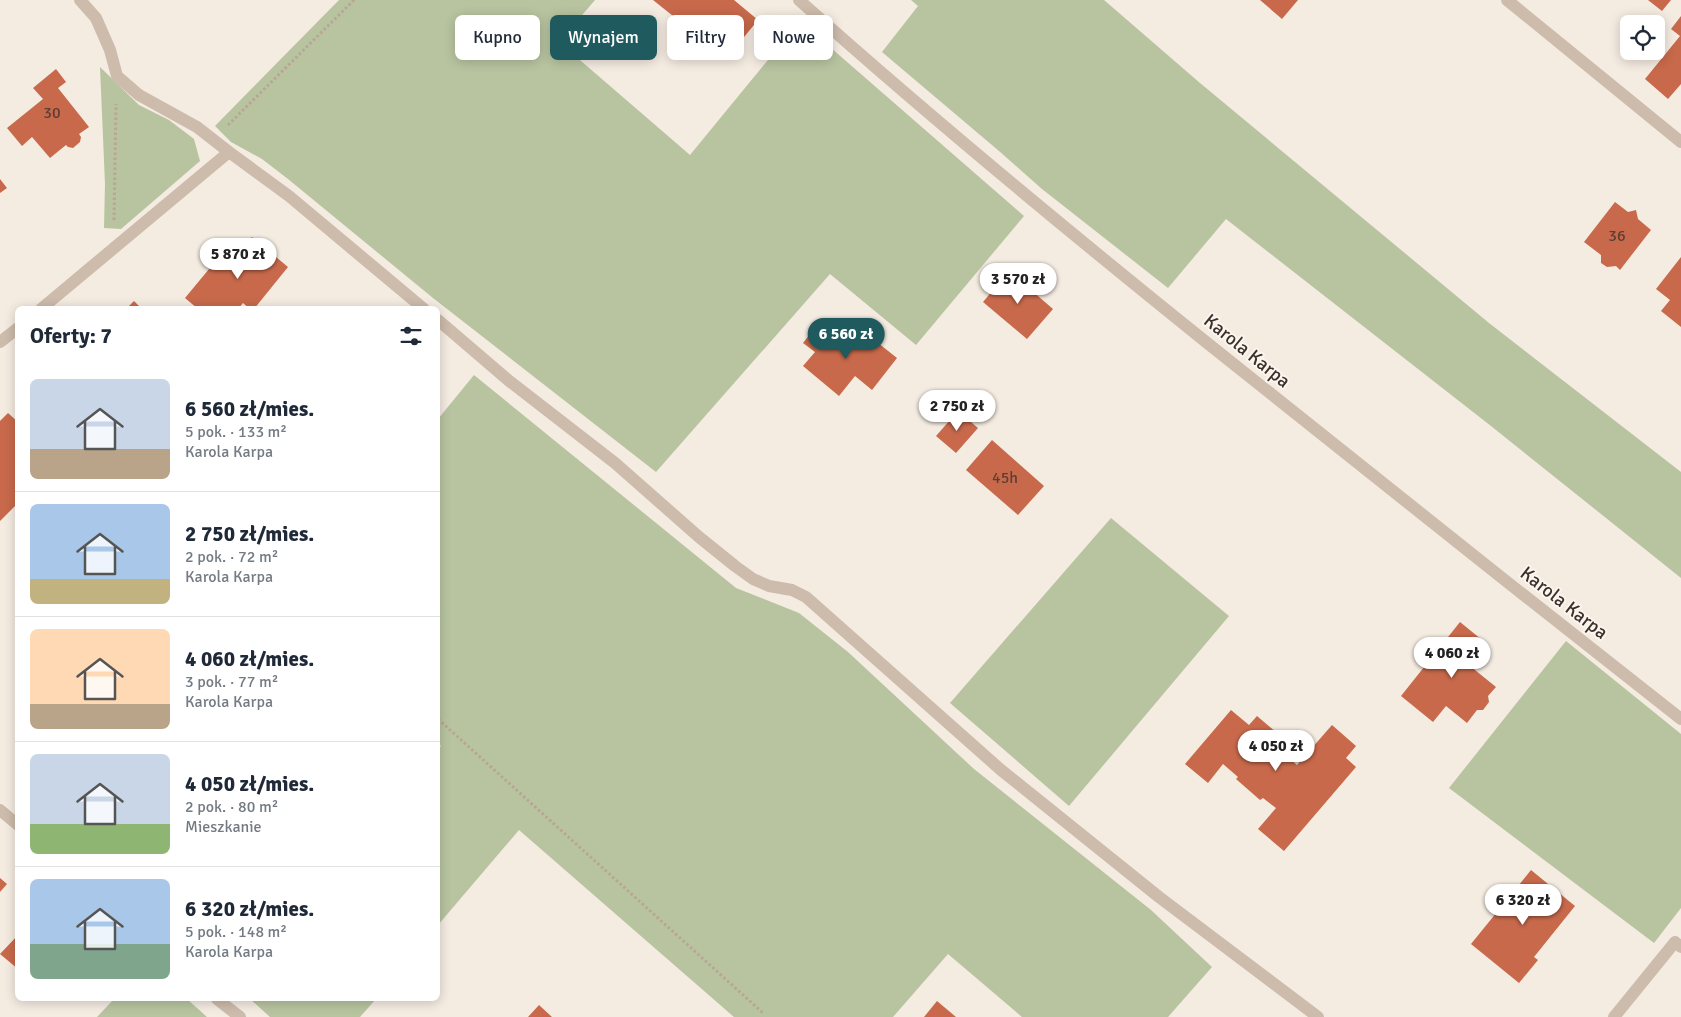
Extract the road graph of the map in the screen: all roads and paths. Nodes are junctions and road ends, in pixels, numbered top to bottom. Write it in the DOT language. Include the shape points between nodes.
graph roads {
  1 [pos="80,0"];
  2 [pos="354,0"];
  3 [pos="799,0"];
  4 [pos="1507,0"];
  5 [pos="117,76"];
  6 [pos="214,139"];
  7 [pos="1681,142"];
  8 [pos="229,152"];
  9 [pos="113,250"];
  10 [pos="45,306"];
  11 [pos="420,306"];
  12 [pos="440,322"];
  13 [pos="15,330"];
  14 [pos="0,342"];
  15 [pos="1681,719"];
  16 [pos="440,722"];
  17 [pos="0,810"];
  18 [pos="15,822"];
  19 [pos="1679,941"];
  20 [pos="220,1001"];
  21 [pos="763,1013"];
  22 [pos="240,1017"];
  23 [pos="1318,1017"];
  24 [pos="1614,1017"];
  1 -- 5 [label="street" via="96,18"];
  2 -- 6 [label="path"];
  3 -- 15 [label="street, Karola Karpa" via="881,74 1080,241"];
  4 -- 7 [label="street"];
  5 -- 6 [label="street" via="139,95"];
  5 -- 9 [label="path"];
  6 -- 8 [label="street"];
  8 -- 9 [label="street"];
  8 -- 11 [label="street" via="289,196"];
  9 -- 10 [label="street"];
  12 -- 23 [label="street" via="752,579 806,597 1001,770 1159,897"];
  13 -- 14 [label="street"];
  16 -- 21 [label="path"];
  17 -- 18 [label="street"];
  19 -- 24 [label="street"];
  20 -- 22 [label="street"];
}
